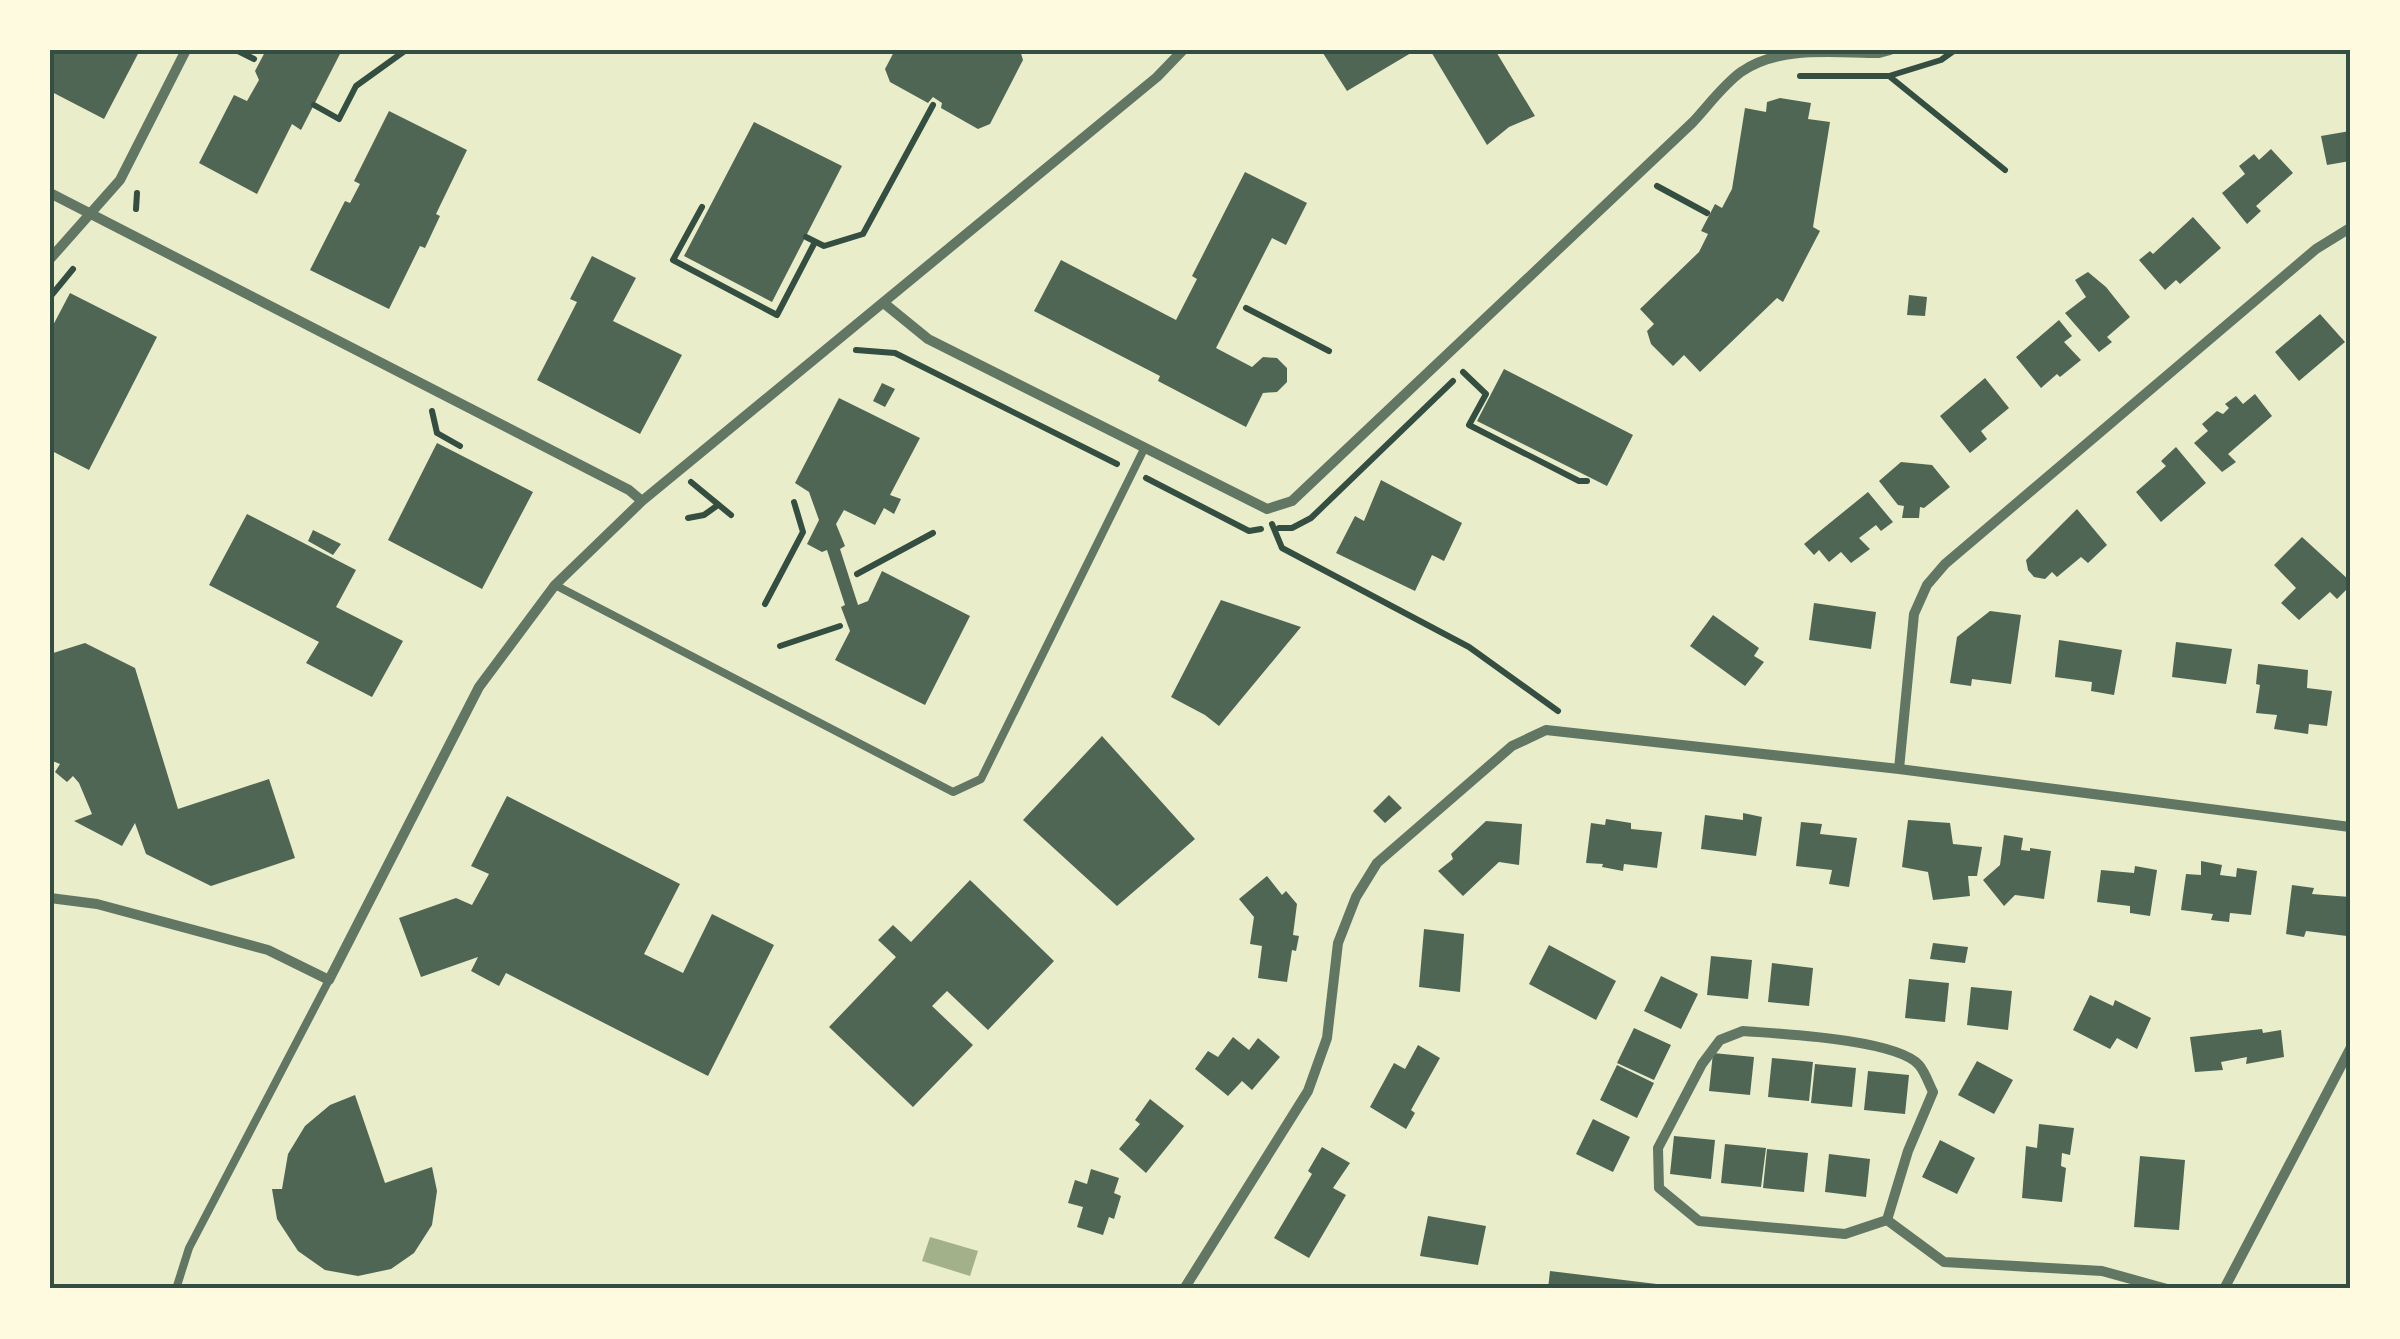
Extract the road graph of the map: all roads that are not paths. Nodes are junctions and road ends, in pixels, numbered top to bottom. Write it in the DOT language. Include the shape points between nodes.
graph roads {
  1 [pos="186,50"];
  2 [pos="1183,50"];
  3 [pos="1890,50"];
  4 [pos="50,193"];
  5 [pos="90,213"];
  6 [pos="2350,228"];
  7 [pos="50,258"];
  8 [pos="886,304"];
  9 [pos="1144,449"];
  10 [pos="642,502"];
  11 [pos="555,586"];
  12 [pos="1899,769"];
  13 [pos="2350,827"];
  14 [pos="50,898"];
  15 [pos="330,980"];
  16 [pos="2350,1049"];
  17 [pos="1887,1220"];
  18 [pos="176,1289"];
  19 [pos="1184,1289"];
  20 [pos="2167,1289"];
  21 [pos="2224,1289"];
  1 -- 5 [label="street" via="120,180"];
  2 -- 8 [label="street"];
  3 -- 9 [label="street" via="1793,54 1760,60 1738,74 1292,501 1267,509"];
  4 -- 5 [label="street"];
  5 -- 7 [label="street"];
  5 -- 10 [label="street" via="439,390"];
  6 -- 12 [label="street" via="2316,249 1927,585 1914,614"];
  8 -- 9 [label="street" via="928,338"];
  8 -- 10 [label="street"];
  9 -- 11 [label="lane" via="980,779 954,792"];
  10 -- 11 [label="street"];
  11 -- 15 [label="street" via="479,686"];
  12 -- 13 [label="street"];
  12 -- 19 [label="street" via="1546,730 1512,746 1377,863 1356,897 1338,943 1327,1038 1314,1077"];
  14 -- 15 [label="street" via="97,904 268,950"];
  15 -- 18 [label="lane" via="189,1248"];
  16 -- 21 [label="street"];
  17 -- 17 [label="street" via="1934,1092 1918,1064 1894,1050 1814,1037 1744,1031 1720,1040 1658,1148 1659,1188 1698,1221 1846,1234"];
  17 -- 20 [label="street" via="1944,1262 2102,1271"];
}
